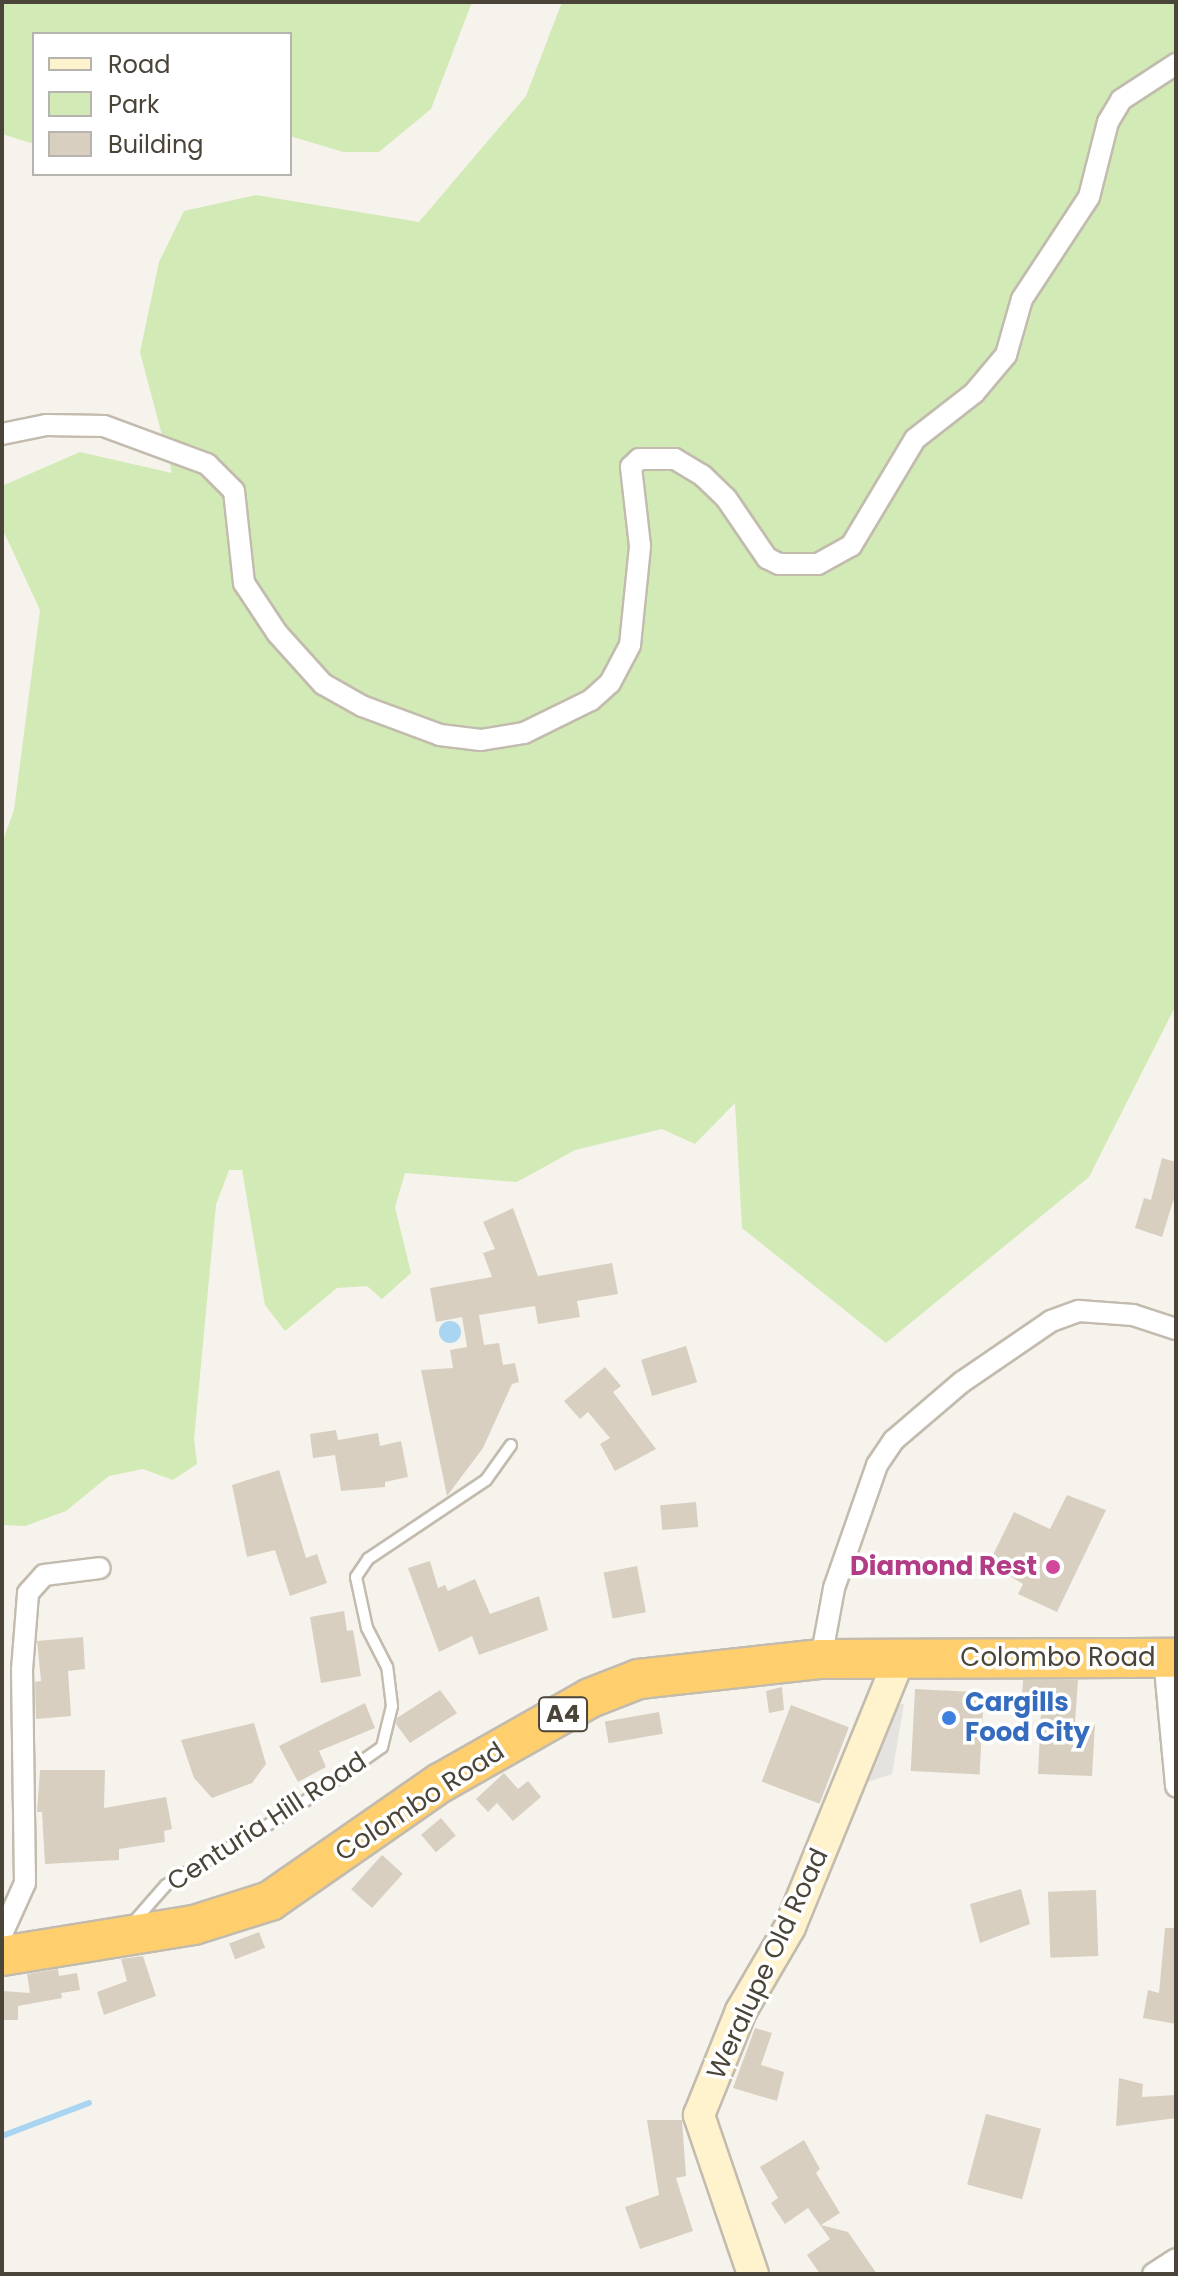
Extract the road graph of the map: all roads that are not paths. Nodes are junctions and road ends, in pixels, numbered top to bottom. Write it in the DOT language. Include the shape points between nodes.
graph roads {
  1 [pos="1176,64"];
  2 [pos="2,434"];
  3 [pos="1176,1329"];
  4 [pos="511,1445"];
  5 [pos="100,1568"];
  6 [pos="900,1658"];
  7 [pos="1170,1658"];
  8 [pos="821,1659"];
  9 [pos="1176,1786"];
  10 [pos="2,1934"];
  11 [pos="122,1936"];
  12 [pos="2,1956"];
  13 [pos="1176,2259"];
  14 [pos="753,2274"];
  15 [pos="1153,2274"];
  1 -- 2 [label="street" via="1121,100 1108,122 1089,197 1022,299 1006,355 974,393 915,439 851,546 818,564 779,564 767,558 726,498 702,475 675,459 639,459 631,467 640,546 630,645 610,683 591,700 524,733 481,740 440,735 362,706 323,684 277,633 244,583 234,491 207,464 104,426 46,425"];
  3 -- 8 [label="street" via="1133,1315 1079,1311 1051,1321 962,1382 894,1440 877,1465 834,1588"];
  4 -- 11 [label="lane, Centuria Hill Road" via="486,1480 368,1559 356,1577 367,1628 387,1667 392,1706 382,1747 291,1811 166,1885"];
  5 -- 10 [label="street" via="44,1575 28,1593 22,1670 25,1883"];
  6 -- 7 [label="highway, Colombo Road / A4"];
  6 -- 8 [label="highway, Colombo Road / A4"];
  6 -- 14 [label="street, Weralupe Old Road" via="790,1927 741,2011 699,2115"];
  7 -- 9 [label="street"];
  8 -- 11 [label="highway, Colombo Road / A4" via="639,1679 590,1698 440,1783 270,1901 194,1925"];
  11 -- 12 [label="highway, Colombo Road / A4"];
  13 -- 15 [label="street"];
}
